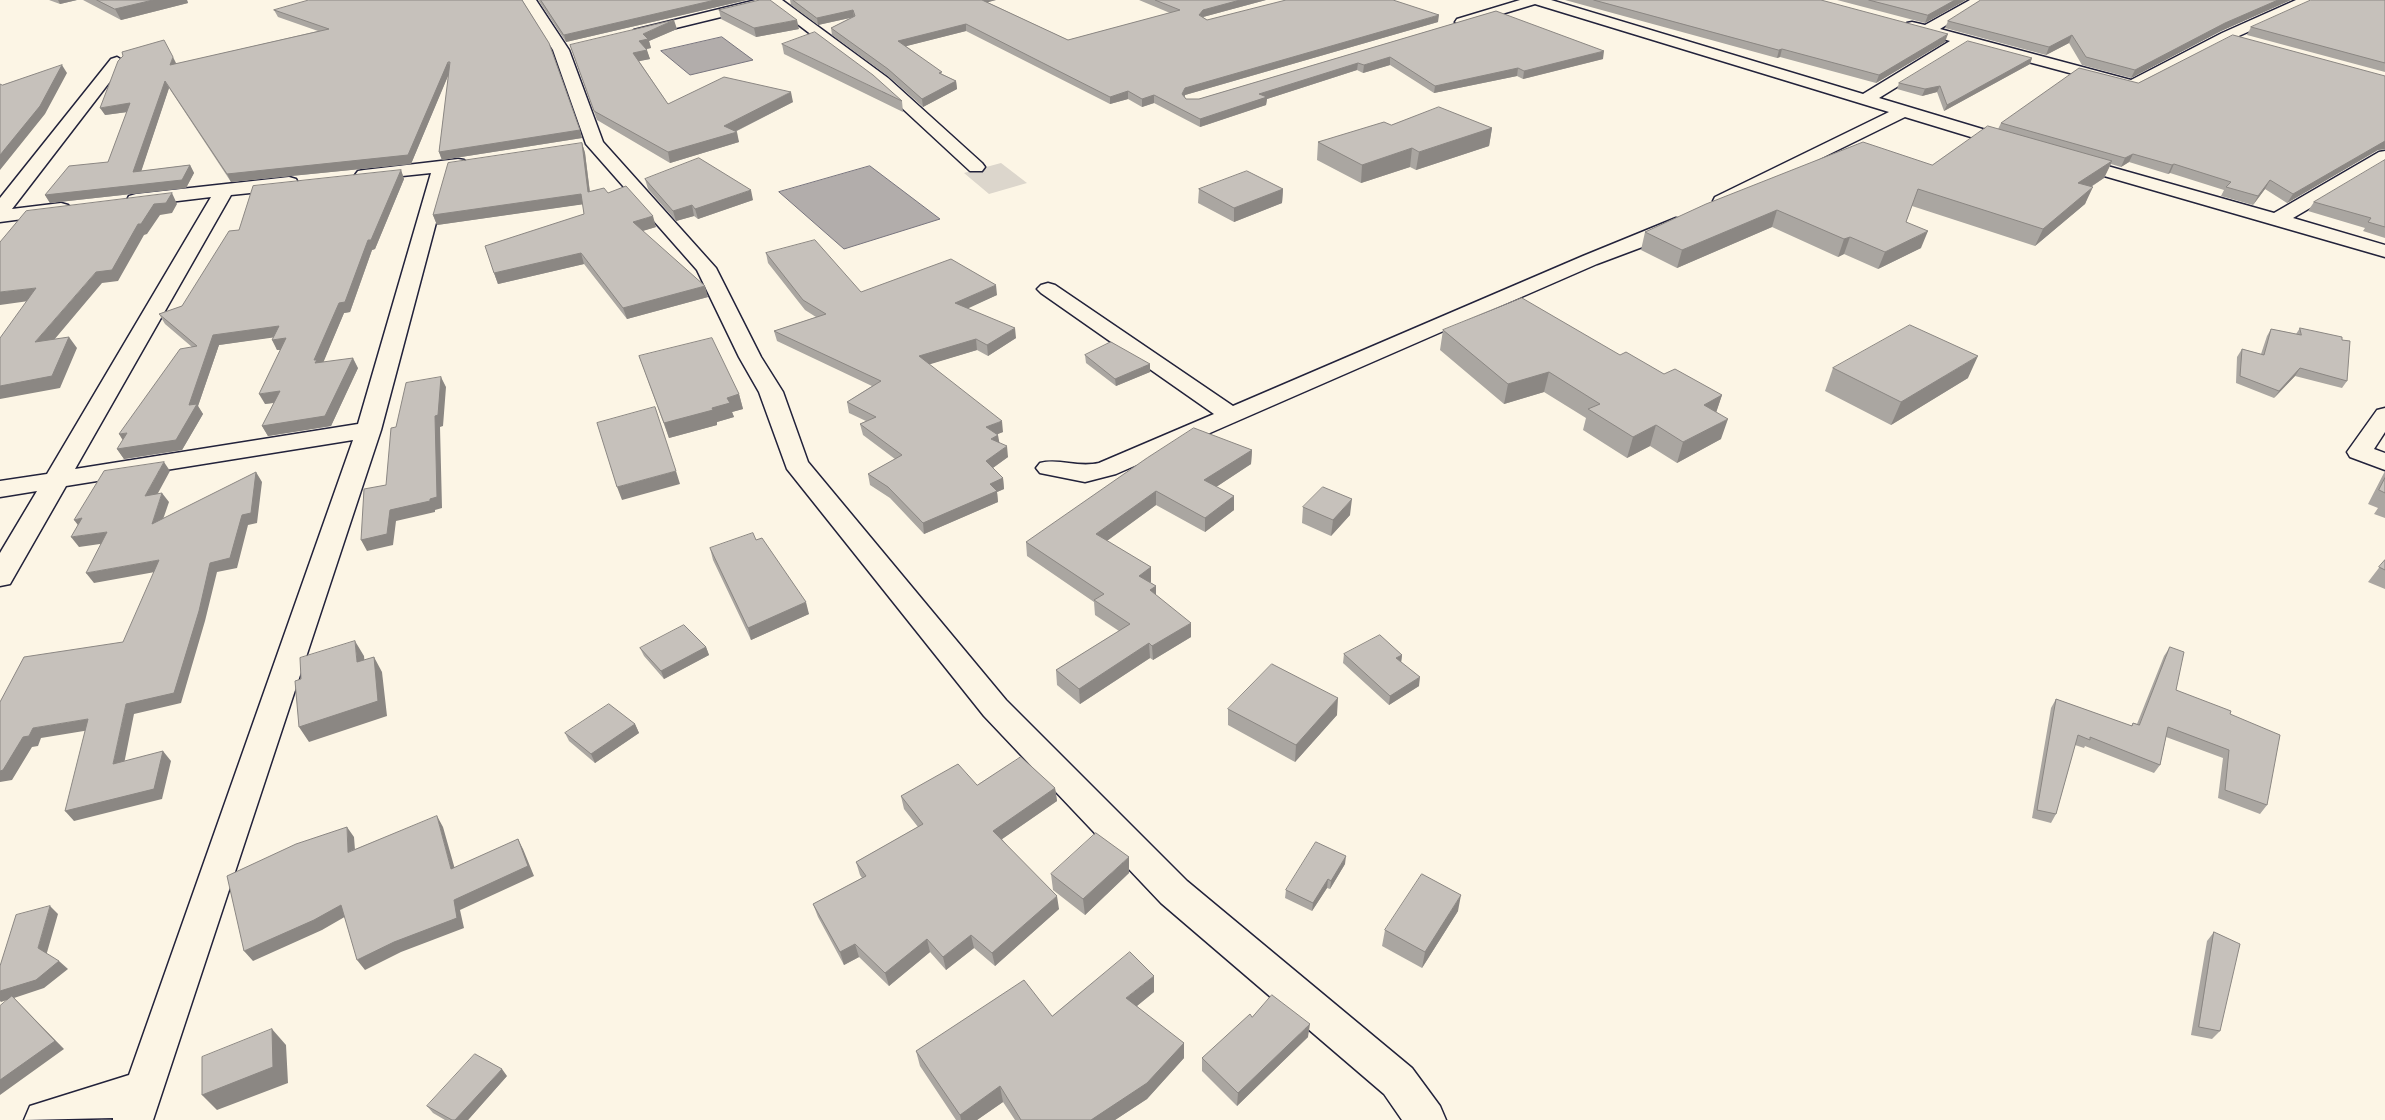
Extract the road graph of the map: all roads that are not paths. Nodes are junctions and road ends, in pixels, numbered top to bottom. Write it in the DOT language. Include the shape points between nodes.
graph roads {
  1 [pos="529,0"];
  2 [pos="703,0"];
  3 [pos="773,0"];
  4 [pos="790,0"];
  5 [pos="1536,0"];
  6 [pos="1980,0"];
  7 [pos="2308,0"];
  8 [pos="719,14"];
  9 [pos="1899,22"];
  10 [pos="1449,25"];
  11 [pos="1928,30"];
  12 [pos="626,36"];
  13 [pos="2227,36"];
  14 [pos="1964,39"];
  15 [pos="2246,41"];
  16 [pos="117,62"];
  17 [pos="1866,99"];
  18 [pos="1902,112"];
  19 [pos="2026,148"];
  20 [pos="2055,156"];
  21 [pos="471,162"];
  22 [pos="2381,163"];
  23 [pos="442,167"];
  24 [pos="976,167"];
  25 [pos="344,177"];
  26 [pos="304,181"];
  27 [pos="225,190"];
  28 [pos="118,202"];
  29 [pos="78,207"];
  30 [pos="1708,208"];
  31 [pos="0,211"];
  32 [pos="0,216"];
  33 [pos="1690,217"];
  34 [pos="2276,220"];
  35 [pos="2385,251"];
  36 [pos="1048,289"];
  37 [pos="2385,414"];
  38 [pos="1231,415"];
  39 [pos="369,430"];
  40 [pos="2385,462"];
  41 [pos="1049,468"];
  42 [pos="55,479"];
  43 [pos="0,489"];
  44 [pos="0,577"];
  45 [pos="137,1105"];
  46 [pos="44,1120"];
  47 [pos="1426,1120"];
  1 -- 47 [label="street" via="570,48 585,146 706,268 771,392 796,464 995,708 1174,892 1398,1081"];
  2 -- 8 [label="street"];
  3 -- 4 [label="street"];
  3 -- 8 [label="street"];
  3 -- 24 [label="street" via="882,81"];
  5 -- 10 [label="street"];
  5 -- 17 [label="street"];
  6 -- 11 [label="street"];
  7 -- 13 [label="street"];
  8 -- 12 [label="street"];
  9 -- 11 [label="street"];
  11 -- 14 [label="street"];
  13 -- 14 [label="street" via="2133,85"];
  13 -- 15 [label="street"];
  14 -- 17 [label="street"];
  16 -- 31 [label="street"];
  17 -- 18 [label="street"];
  18 -- 19 [label="street"];
  18 -- 30 [label="street"];
  20 -- 34 [label="street"];
  21 -- 23 [label="street"];
  22 -- 34 [label="street"];
  23 -- 25 [label="street"];
  23 -- 39 [label="street"];
  26 -- 27 [label="street"];
  27 -- 28 [label="street"];
  27 -- 42 [label="street"];
  29 -- 32 [label="street"];
  33 -- 38 [label="street" via="1646,239 1590,260"];
  34 -- 35 [label="street"];
  36 -- 38 [label="street"];
  37 -- 40 [label="street" via="2359,452"];
  38 -- 41 [label="street" via="1107,469 1085,474"];
  39 -- 42 [label="street"];
  39 -- 45 [label="street"];
  42 -- 43 [label="street"];
  42 -- 44 [label="street"];
  45 -- 46 [label="street"];
}
